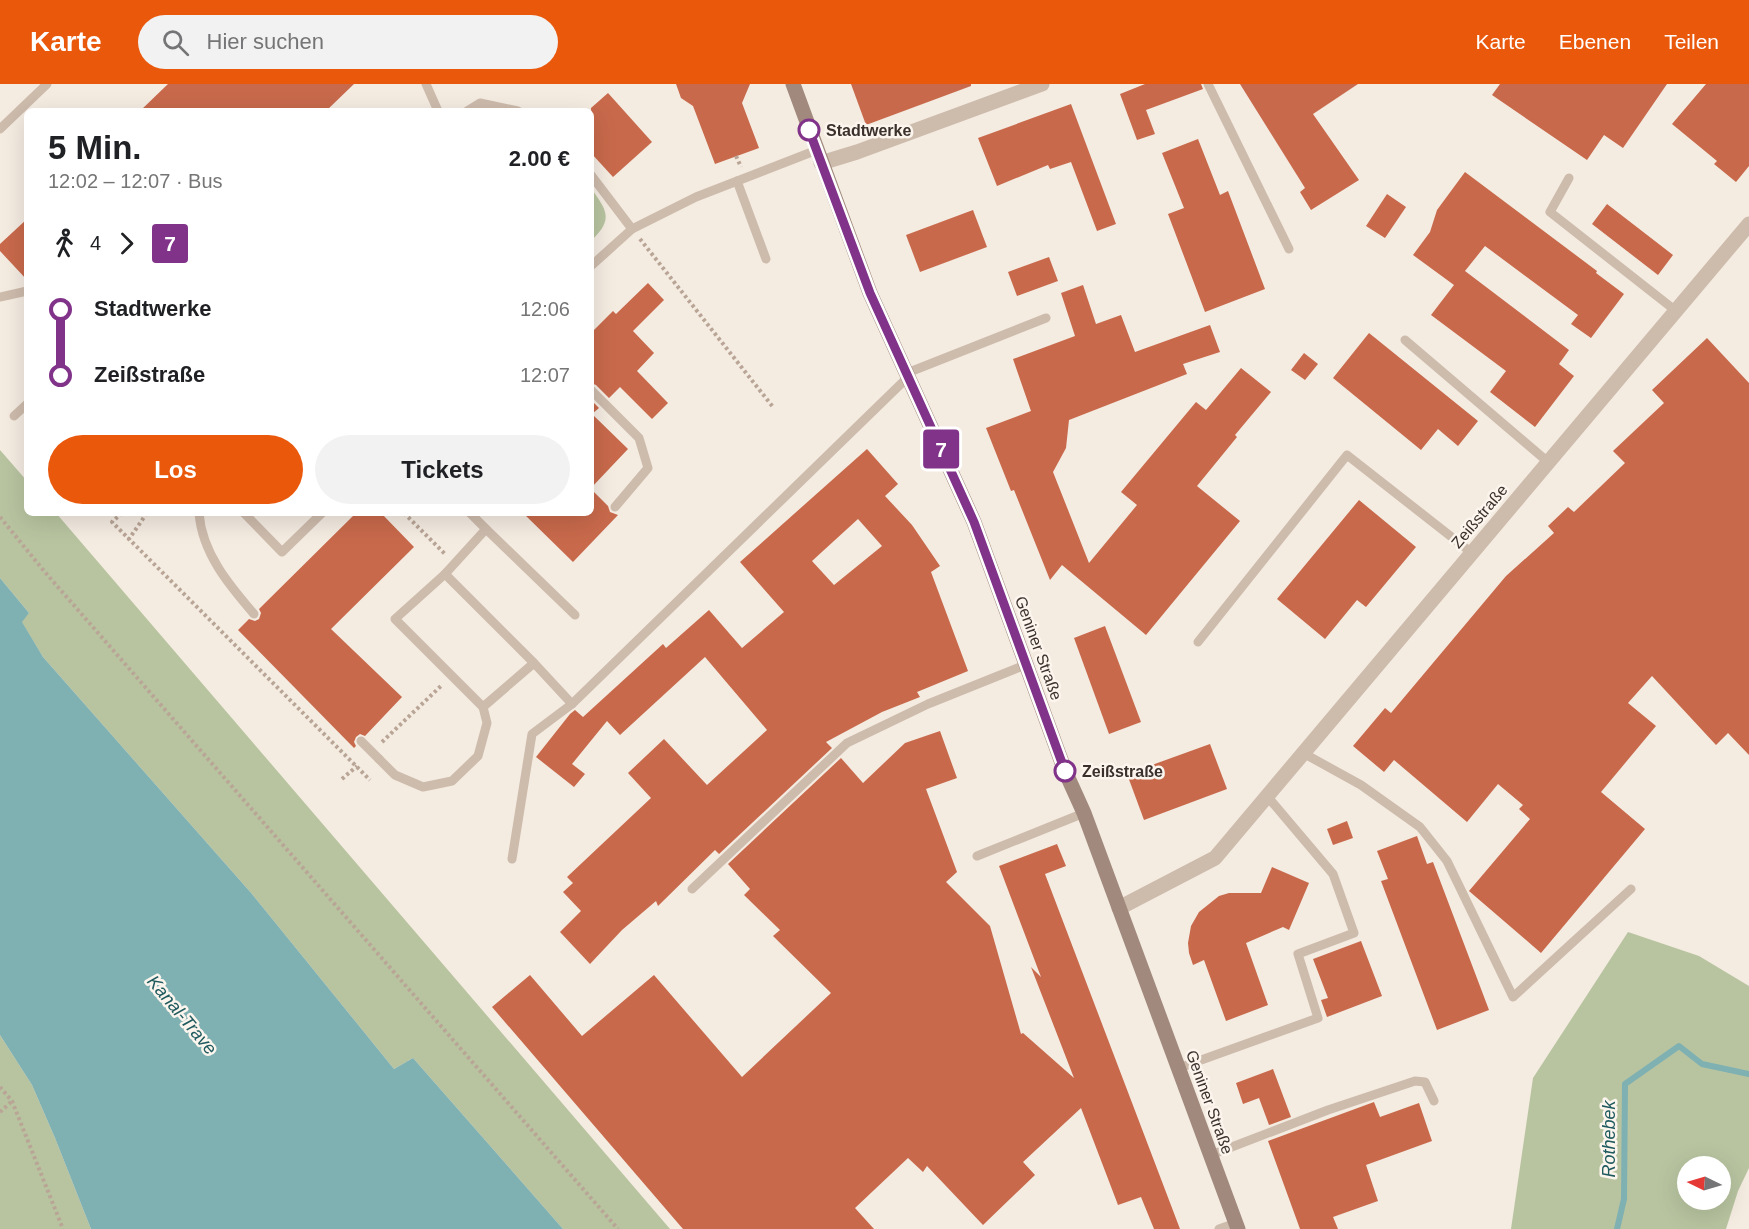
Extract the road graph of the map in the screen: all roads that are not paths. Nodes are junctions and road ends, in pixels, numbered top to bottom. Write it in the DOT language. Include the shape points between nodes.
graph roads {
  1 [pos="47,84"];
  2 [pos="426,84"];
  3 [pos="1042,84"];
  4 [pos="1208,84"];
  5 [pos="796,85"];
  6 [pos="437,108"];
  7 [pos="472,108"];
  8 [pos="504,108"];
  9 [pos="0,129"];
  10 [pos="819,157"];
  11 [pos="1569,178"];
  12 [pos="594,179"];
  13 [pos="737,181"];
  14 [pos="1749,224"];
  15 [pos="632,229"];
  16 [pos="1289,249"];
  17 [pos="766,259"];
  18 [pos="594,263"];
  19 [pos="24,292"];
  20 [pos="0,297"];
  21 [pos="1676,311"];
  22 [pos="1046,318"];
  23 [pos="1405,340"];
  24 [pos="908,375"];
  25 [pos="594,393"];
  26 [pos="24,407"];
  27 [pos="14,416"];
  28 [pos="1548,462"];
  29 [pos="615,507"];
  30 [pos="200,516"];
  31 [pos="247,516"];
  32 [pos="319,516"];
  33 [pos="473,516"];
  34 [pos="486,528"];
  35 [pos="1472,553"];
  36 [pos="445,574"];
  37 [pos="254,614"];
  38 [pos="575,615"];
  39 [pos="1198,642"];
  40 [pos="534,663"];
  41 [pos="1025,665"];
  42 [pos="572,704"];
  43 [pos="483,707"];
  44 [pos="361,741"];
  45 [pos="1303,753"];
  46 [pos="1267,796"];
  47 [pos="1084,813"];
  48 [pos="977,856"];
  49 [pos="512,859"];
  50 [pos="692,889"];
  51 [pos="1631,889"];
  52 [pos="1119,908"];
  53 [pos="1179,1068"];
  54 [pos="1434,1101"];
  55 [pos="1211,1155"];
  56 [pos="1237,1226"];
  57 [pos="1219,1229"];
  1 -- 9 [label="lane"];
  2 -- 6 [label="lane"];
  3 -- 10 [label="street" via="857,152"];
  4 -- 16 [label="lane"];
  5 -- 10 [label="main road, Geniner Straße"];
  7 -- 8 [label="lane" via="480,103"];
  10 -- 13 [label="lane"];
  10 -- 24 [label="main road, Geniner Straße" via="870,293"];
  11 -- 21 [label="lane" via="1550,212"];
  12 -- 15 [label="lane"];
  13 -- 15 [label="lane"];
  13 -- 17 [label="lane"];
  14 -- 21 [label="street, Zeißstraße"];
  15 -- 18 [label="lane"];
  19 -- 20 [label="lane"];
  21 -- 28 [label="street, Zeißstraße"];
  22 -- 24 [label="lane"];
  23 -- 28 [label="lane"];
  24 -- 41 [label="main road, Geniner Straße" via="974,522"];
  24 -- 42 [label="lane"];
  25 -- 29 [label="lane" via="639,438 648,468"];
  26 -- 27 [label="lane"];
  28 -- 35 [label="street, Zeißstraße"];
  30 -- 37 [label="lane" via="207,545 226,581"];
  31 -- 32 [label="lane" via="282,552"];
  33 -- 34 [label="lane"];
  34 -- 36 [label="lane"];
  34 -- 38 [label="lane"];
  35 -- 39 [label="lane" via="1347,455"];
  35 -- 45 [label="street, Zeißstraße"];
  36 -- 40 [label="lane"];
  36 -- 43 [label="lane" via="395,619"];
  40 -- 42 [label="lane"];
  40 -- 43 [label="lane"];
  41 -- 47 [label="main road, Geniner Straße"];
  41 -- 50 [label="lane" via="847,742"];
  42 -- 49 [label="lane" via="532,734"];
  43 -- 44 [label="lane, bridge" via="487,723 478,756 452,782 423,787 395,775"];
  45 -- 46 [label="street, Zeißstraße"];
  45 -- 51 [label="lane" via="1361,785 1420,827 1447,861 1513,997"];
  46 -- 52 [label="street, Zeißstraße" via="1215,858"];
  46 -- 53 [label="lane" via="1333,874 1354,933 1298,954 1318,1018"];
  47 -- 48 [label="lane"];
  47 -- 52 [label="main road, Geniner Straße"];
  52 -- 53 [label="main road, Geniner Straße"];
  53 -- 55 [label="main road, Geniner Straße"];
  54 -- 55 [label="lane" via="1425,1082 1415,1081"];
  55 -- 56 [label="main road, Geniner Straße"];
  56 -- 57 [label="lane"];
}
